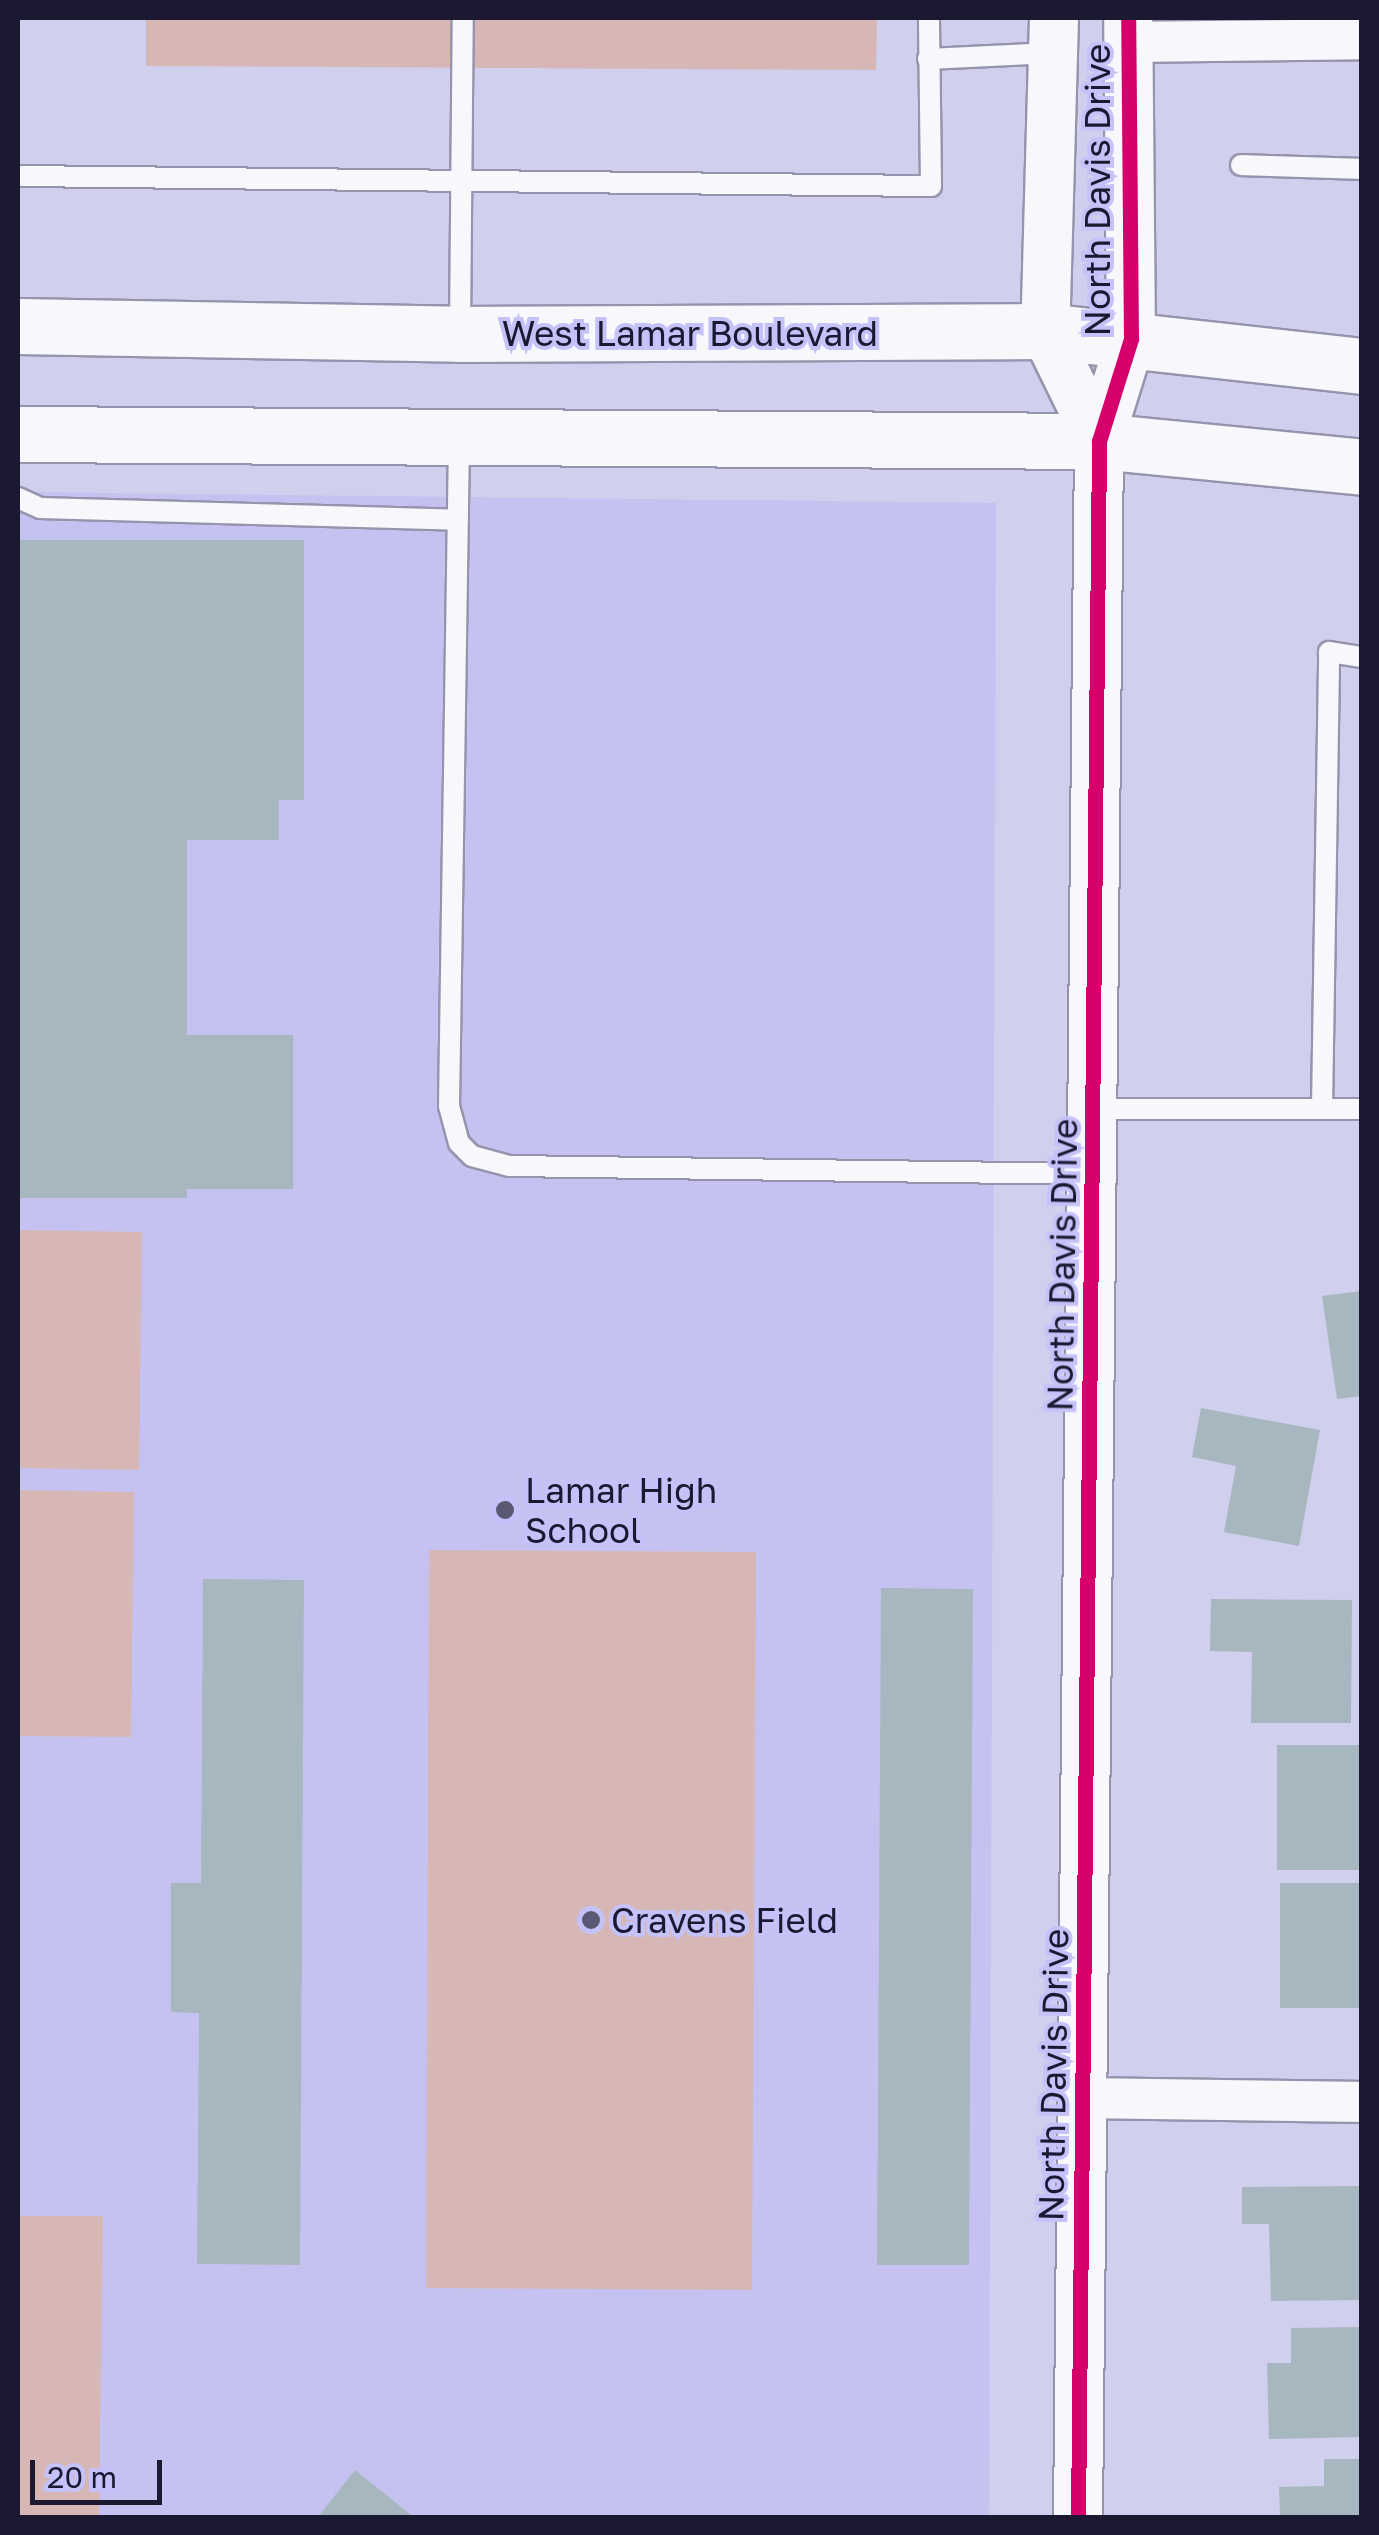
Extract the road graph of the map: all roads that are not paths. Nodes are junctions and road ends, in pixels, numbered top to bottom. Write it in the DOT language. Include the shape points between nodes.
graph roads {
  1 [pos="463,18"];
  2 [pos="929,18"];
  3 [pos="1128,30"];
  4 [pos="1053,35"];
  5 [pos="1362,39"];
  6 [pos="928,59"];
  7 [pos="1240,165"];
  8 [pos="1362,169"];
  9 [pos="18,176"];
  10 [pos="463,185"];
  11 [pos="18,326"];
  12 [pos="1045,331"];
  13 [pos="460,334"];
  14 [pos="1131,338"];
  15 [pos="1362,366"];
  16 [pos="18,434"];
  17 [pos="459,438"];
  18 [pos="1099,440"];
  19 [pos="1362,467"];
  20 [pos="18,498"];
  21 [pos="458,520"];
  22 [pos="1362,658"];
  23 [pos="1093,1108"];
  24 [pos="1322,1109"];
  25 [pos="1362,1110"];
  26 [pos="1092,1174"];
  27 [pos="1083,2098"];
  28 [pos="1362,2102"];
  29 [pos="1078,2518"];
  1 -- 10 [label="lane"];
  2 -- 6 [label="lane"];
  3 -- 5 [label="street"];
  3 -- 14 [label="street, North Davis Drive"];
  4 -- 6 [label="lane"];
  4 -- 12 [label="street, North Davis Drive"];
  6 -- 10 [label="lane" via="930,186"];
  7 -- 8 [label="lane"];
  9 -- 10 [label="lane"];
  10 -- 13 [label="lane"];
  11 -- 13 [label="main road, West Lamar Boulevard"];
  12 -- 13 [label="main road, West Lamar Boulevard"];
  12 -- 14 [label="main road, West Lamar Boulevard"];
  12 -- 18 [label="street, North Davis Drive"];
  14 -- 15 [label="main road, West Lamar Boulevard"];
  14 -- 18 [label="street, North Davis Drive"];
  16 -- 17 [label="main road"];
  17 -- 18 [label="main road"];
  17 -- 21 [label="lane"];
  18 -- 19 [label="main road"];
  18 -- 23 [label="street, North Davis Drive"];
  20 -- 21 [label="lane" via="40,508"];
  21 -- 26 [label="lane" via="449,1106 459,1142 472,1156 509,1166"];
  22 -- 24 [label="lane" via="1329,652"];
  23 -- 24 [label="lane"];
  23 -- 26 [label="street, North Davis Drive"];
  24 -- 25 [label="lane"];
  26 -- 27 [label="street, North Davis Drive"];
  27 -- 28 [label="street"];
  27 -- 29 [label="street, North Davis Drive"];
}
